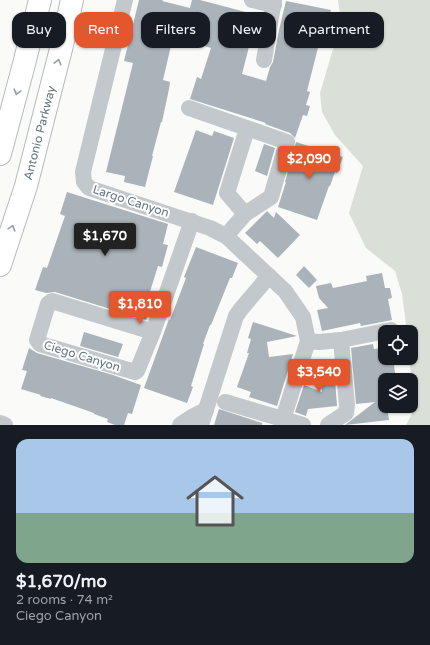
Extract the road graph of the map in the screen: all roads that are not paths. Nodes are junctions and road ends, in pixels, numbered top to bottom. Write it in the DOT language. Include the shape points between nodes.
graph roads {
  1 [pos="40,0"];
  2 [pos="72,0"];
  3 [pos="125,0"];
  4 [pos="252,0"];
  5 [pos="274,2"];
  6 [pos="264,60"];
  7 [pos="189,108"];
  8 [pos="247,129"];
  9 [pos="0,154"];
  10 [pos="245,214"];
  11 [pos="192,221"];
  12 [pos="226,236"];
  13 [pos="0,265"];
  14 [pos="269,276"];
  15 [pos="153,332"];
  16 [pos="378,333"];
  17 [pos="341,340"];
  18 [pos="308,341"];
  19 [pos="225,402"];
  20 [pos="204,417"];
  21 [pos="283,419"];
  22 [pos="0,423"];
  23 [pos="5,425"];
  24 [pos="180,425"];
  25 [pos="303,425"];
  26 [pos="328,425"];
  1 -- 9 [label="main road, one-way"];
  13 -- 2 [label="main road, Antonio Parkway, one-way" via="26,186"];
  3 -- 11 [label="street, Largo Canyon" via="83,172 84,182 89,188"];
  4 -- 5 [label="street"];
  5 -- 6 [label="street"];
  7 -- 8 [label="street"];
  8 -- 10 [label="street" via="227,192"];
  8 -- 10 [label="street" via="287,142 271,197"];
  10 -- 12 [label="street"];
  11 -- 12 [label="street, Largo Canyon"];
  11 -- 15 [label="street, Ciego Canyon"];
  12 -- 14 [label="street, Largo Canyon"];
  14 -- 18 [label="street, Largo Canyon" via="285,291 302,317"];
  14 -- 20 [label="street" via="236,316"];
  15 -- 15 [label="street, Ciego Canyon" via="135,372 40,344 37,340 48,304 52,301"];
  16 -- 17 [label="street"];
  17 -- 18 [label="street"];
  17 -- 26 [label="street" via="346,413"];
  18 -- 21 [label="street"];
  19 -- 21 [label="street"];
  20 -- 24 [label="street" via="192,416"];
  21 -- 25 [label="street"];
  22 -- 23 [label="street"];
}
